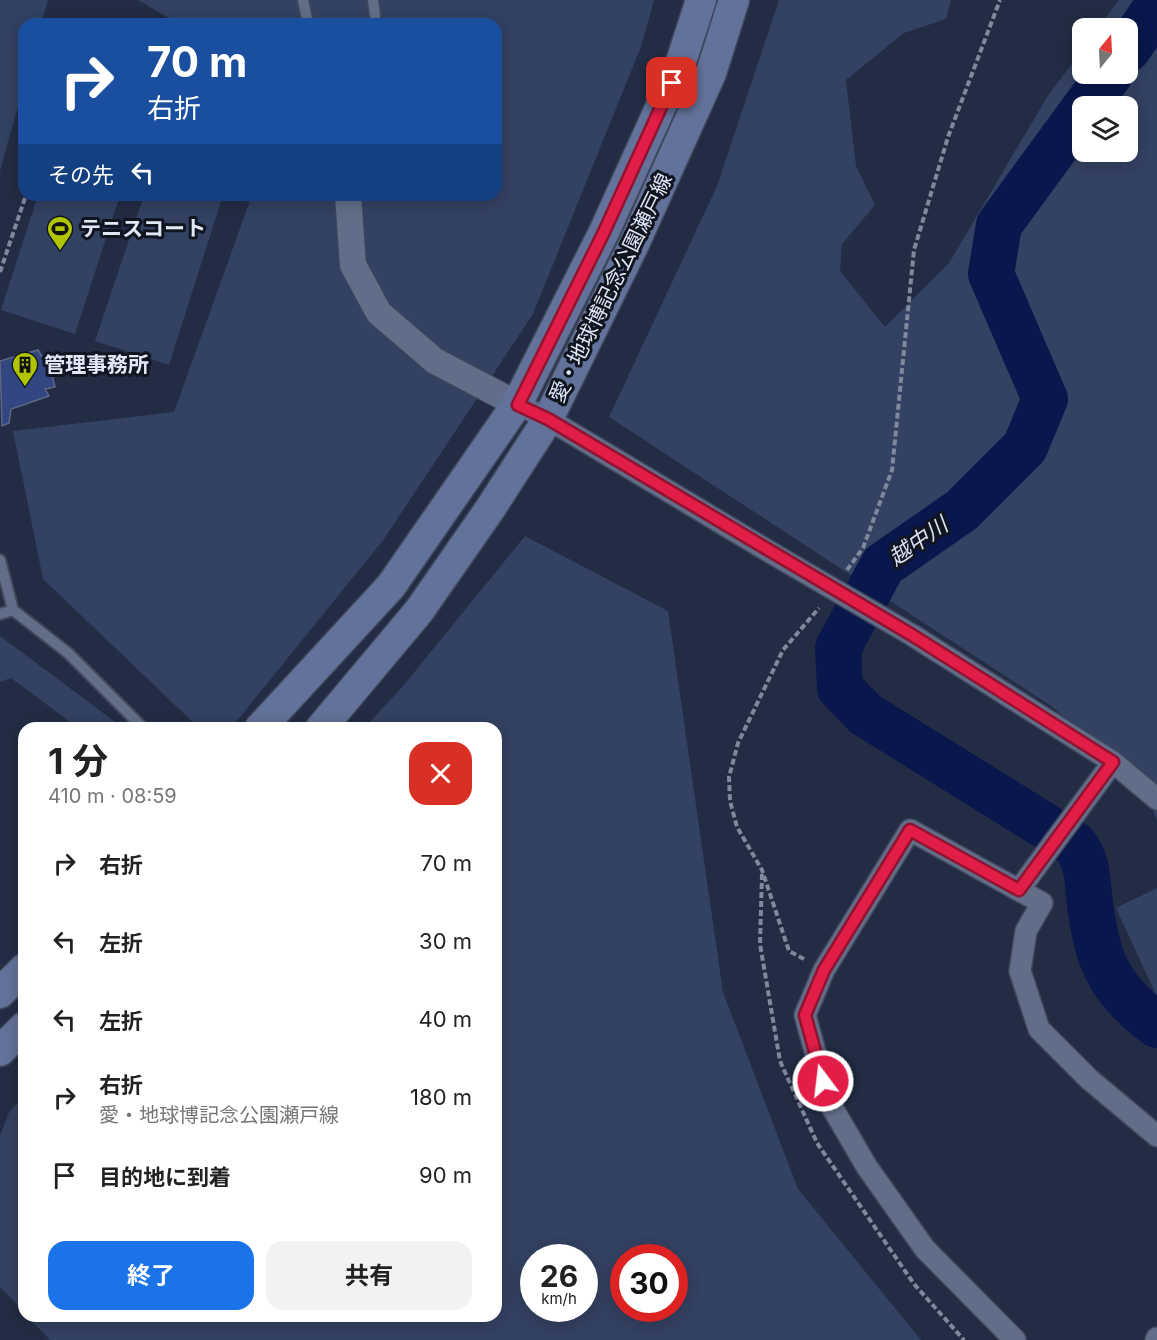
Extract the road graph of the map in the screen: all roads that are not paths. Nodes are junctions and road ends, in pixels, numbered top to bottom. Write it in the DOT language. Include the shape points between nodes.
graph roads {
  1 [pos="303,0"];
  2 [pos="373,0"];
  3 [pos="700,0"];
  4 [pos="734,0"];
  5 [pos="307,18"];
  6 [pos="375,18"];
  7 [pos="348,201"];
  8 [pos="518,405"];
  9 [pos="548,419"];
  10 [pos="0,560"];
  11 [pos="13,610"];
  12 [pos="0,614"];
  13 [pos="137,722"];
  14 [pos="266,722"];
  15 [pos="326,722"];
  16 [pos="1113,762"];
  17 [pos="1157,799"];
  18 [pos="1019,890"];
  19 [pos="18,975"];
  20 [pos="0,993"];
  21 [pos="18,1033"];
  22 [pos="0,1051"];
  23 [pos="1157,1136"];
  24 [pos="1015,1340"];
  1 -- 5 [label="lane"];
  2 -- 6 [label="lane"];
  3 -- 8 [label="main road, 愛・地球博記念公園瀬戸線" via="676,73 604,232"];
  4 -- 9 [label="main road, 愛・地球博記念公園瀬戸線" via="711,73 634,244"];
  7 -- 8 [label="street" via="353,265 379,314 435,362"];
  8 -- 9 [label="street"];
  8 -- 14 [label="main road, 愛・地球博記念公園瀬戸線" via="391,586"];
  9 -- 15 [label="main road, 愛・地球博記念公園瀬戸線" via="418,611"];
  9 -- 16 [label="street, bridge" via="912,635"];
  10 -- 11 [label="lane"];
  11 -- 12 [label="lane"];
  11 -- 13 [label="lane" via="68,653"];
  16 -- 17 [label="street"];
  16 -- 18 [label="street"];
  18 -- 23 [label="street" via="1042,903 1026,931 1020,971 1039,1029 1089,1079"];
  18 -- 24 [label="street" via="910,830 824,970 805,1015 829,1102 867,1167 925,1249"];
  19 -- 20 [label="main road"];
  21 -- 22 [label="main road"];
}
